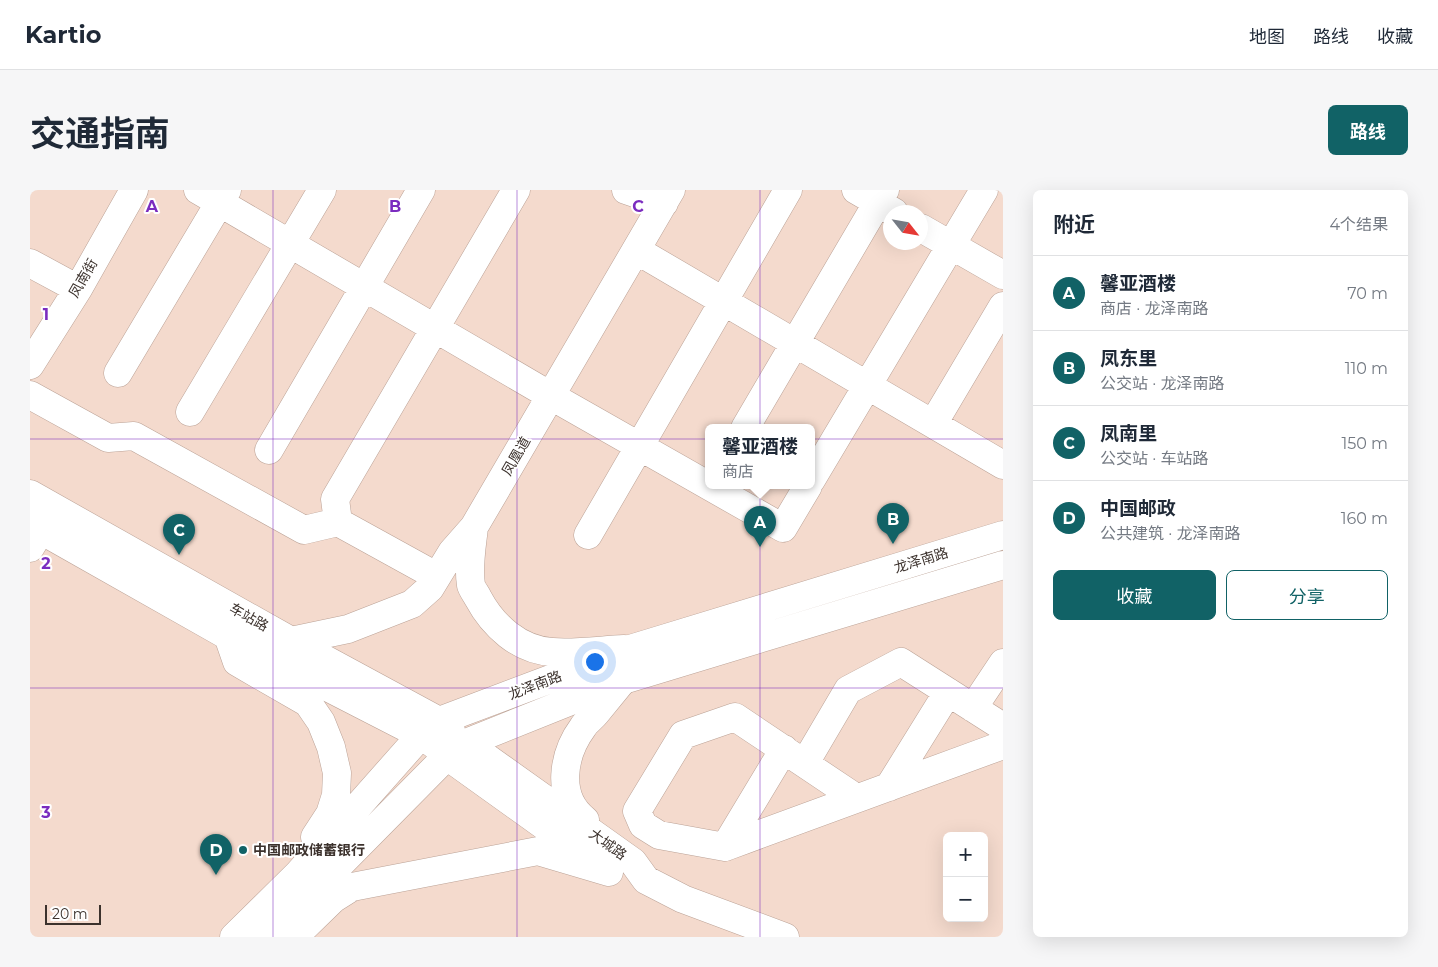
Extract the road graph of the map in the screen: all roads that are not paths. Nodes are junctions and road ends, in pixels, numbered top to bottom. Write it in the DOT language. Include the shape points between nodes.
graph roads {
  1 [pos="134,190"];
  2 [pos="322,190"];
  3 [pos="421,190"];
  4 [pos="516,190"];
  5 [pos="626,190"];
  6 [pos="788,190"];
  7 [pos="984,190"];
  8 [pos="215,194"];
  9 [pos="668,196"];
  10 [pos="878,199"];
  11 [pos="928,232"];
  12 [pos="290,244"];
  13 [pos="951,245"];
  14 [pos="636,250"];
  15 [pos="30,263"];
  16 [pos="1003,275"];
  17 [pos="364,287"];
  18 [pos="78,289"];
  19 [pos="723,301"];
  20 [pos="1003,306"];
  21 [pos="434,328"];
  22 [pos="795,343"];
  23 [pos="30,365"];
  24 [pos="118,373"];
  25 [pos="867,385"];
  26 [pos="30,395"];
  27 [pos="551,396"];
  28 [pos="190,412"];
  29 [pos="747,424"];
  30 [pos="934,424"];
  31 [pos="639,446"];
  32 [pos="269,450"];
  33 [pos="1003,465"];
  34 [pos="815,473"];
  35 [pos="705,483"];
  36 [pos="716,489"];
  37 [pos="806,489"];
  38 [pos="30,494"];
  39 [pos="338,522"];
  40 [pos="474,528"];
  41 [pos="34,534"];
  42 [pos="588,534"];
  43 [pos="1003,535"];
  44 [pos="1003,565"];
  45 [pos="436,576"];
  46 [pos="228,636"];
  47 [pos="291,641"];
  48 [pos="630,649"];
  49 [pos="1003,662"];
  50 [pos="623,680"];
  51 [pos="948,692"];
  52 [pos="973,708"];
  53 [pos="1003,727"];
  54 [pos="430,728"];
  55 [pos="1003,745"];
  56 [pos="457,749"];
  57 [pos="794,756"];
  58 [pos="889,787"];
  59 [pos="856,798"];
  60 [pos="725,847"];
  61 [pos="629,871"];
  62 [pos="298,874"];
  63 [pos="234,937"];
  64 [pos="268,937"];
  65 [pos="294,937"];
  66 [pos="785,937"];
  1 -- 18 [label="main road, 凤南街"];
  2 -- 12 [label="main road"];
  3 -- 17 [label="main road"];
  4 -- 21 [label="main road"];
  5 -- 9 [label="main road"];
  6 -- 19 [label="main road"];
  7 -- 13 [label="main road"];
  8 -- 12 [label="main road"];
  8 -- 24 [label="main road"];
  9 -- 14 [label="main road, 凤凰道"];
  10 -- 22 [label="main road"];
  11 -- 13 [label="main road"];
  12 -- 17 [label="main road"];
  12 -- 28 [label="main road"];
  13 -- 16 [label="main road"];
  13 -- 25 [label="main road"];
  14 -- 19 [label="main road"];
  14 -- 27 [label="main road, 凤凰道"];
  15 -- 18 [label="main road"];
  17 -- 21 [label="main road"];
  17 -- 32 [label="main road"];
  18 -- 23 [label="main road, 凤南街"];
  19 -- 22 [label="main road"];
  19 -- 31 [label="main road"];
  20 -- 30 [label="main road"];
  21 -- 27 [label="main road"];
  21 -- 39 [label="main road" via="335,499"];
  22 -- 25 [label="main road"];
  22 -- 29 [label="main road"];
  25 -- 30 [label="main road"];
  25 -- 34 [label="main road"];
  26 -- 39 [label="main road" via="108,438 134,436 304,530"];
  27 -- 31 [label="main road"];
  27 -- 40 [label="main road, 凤凰道"];
  30 -- 33 [label="main road"];
  31 -- 35 [label="main road"];
  31 -- 42 [label="main road"];
  36 -- 37 [label="main road" via="782,528"];
  38 -- 47 [label="main road, 车站路"];
  39 -- 45 [label="main road"];
  40 -- 45 [label="main road, 凤凰道"];
  40 -- 48 [label="main road" via="470,562 472,586 485,611 507,633 534,649 552,652"];
  41 -- 46 [label="main road, 车站路"];
  43 -- 48 [label="main road, 龙泽南路"];
  44 -- 50 [label="main road, 龙泽南路"];
  45 -- 47 [label="main road, 凤凰道" via="430,588 412,604 348,629"];
  46 -- 54 [label="main road, 车站路"];
  46 -- 62 [label="main road" via="237,662 308,703 331,747 337,773 336,795 330,814 310,846"];
  47 -- 54 [label="main road, 车站路"];
  48 -- 54 [label="main road, 龙泽南路"];
  49 -- 52 [label="main road"];
  50 -- 56 [label="main road, 龙泽南路"];
  50 -- 61 [label="main road" via="583,726 571,747 565,770 566,793 577,814 621,847"];
  51 -- 52 [label="main road"];
  51 -- 57 [label="main road" via="901,662 848,690"];
  51 -- 58 [label="main road"];
  52 -- 53 [label="main road"];
  54 -- 56 [label="main road, 车站路"];
  54 -- 62 [label="main road, 龙泽南路"];
  55 -- 58 [label="main road"];
  56 -- 61 [label="main road, 车站路"];
  56 -- 64 [label="main road, 龙泽南路"];
  57 -- 59 [label="main road"];
  57 -- 60 [label="main road"];
  57 -- 60 [label="main road" via="735,717 683,735 637,811 643,825 659,835"];
  58 -- 59 [label="main road"];
  59 -- 60 [label="main road"];
  61 -- 65 [label="main road" via="538,851 352,887 333,899"];
  61 -- 66 [label="main road" via="683,898"];
  62 -- 63 [label="main road, 龙泽南路"];
}
